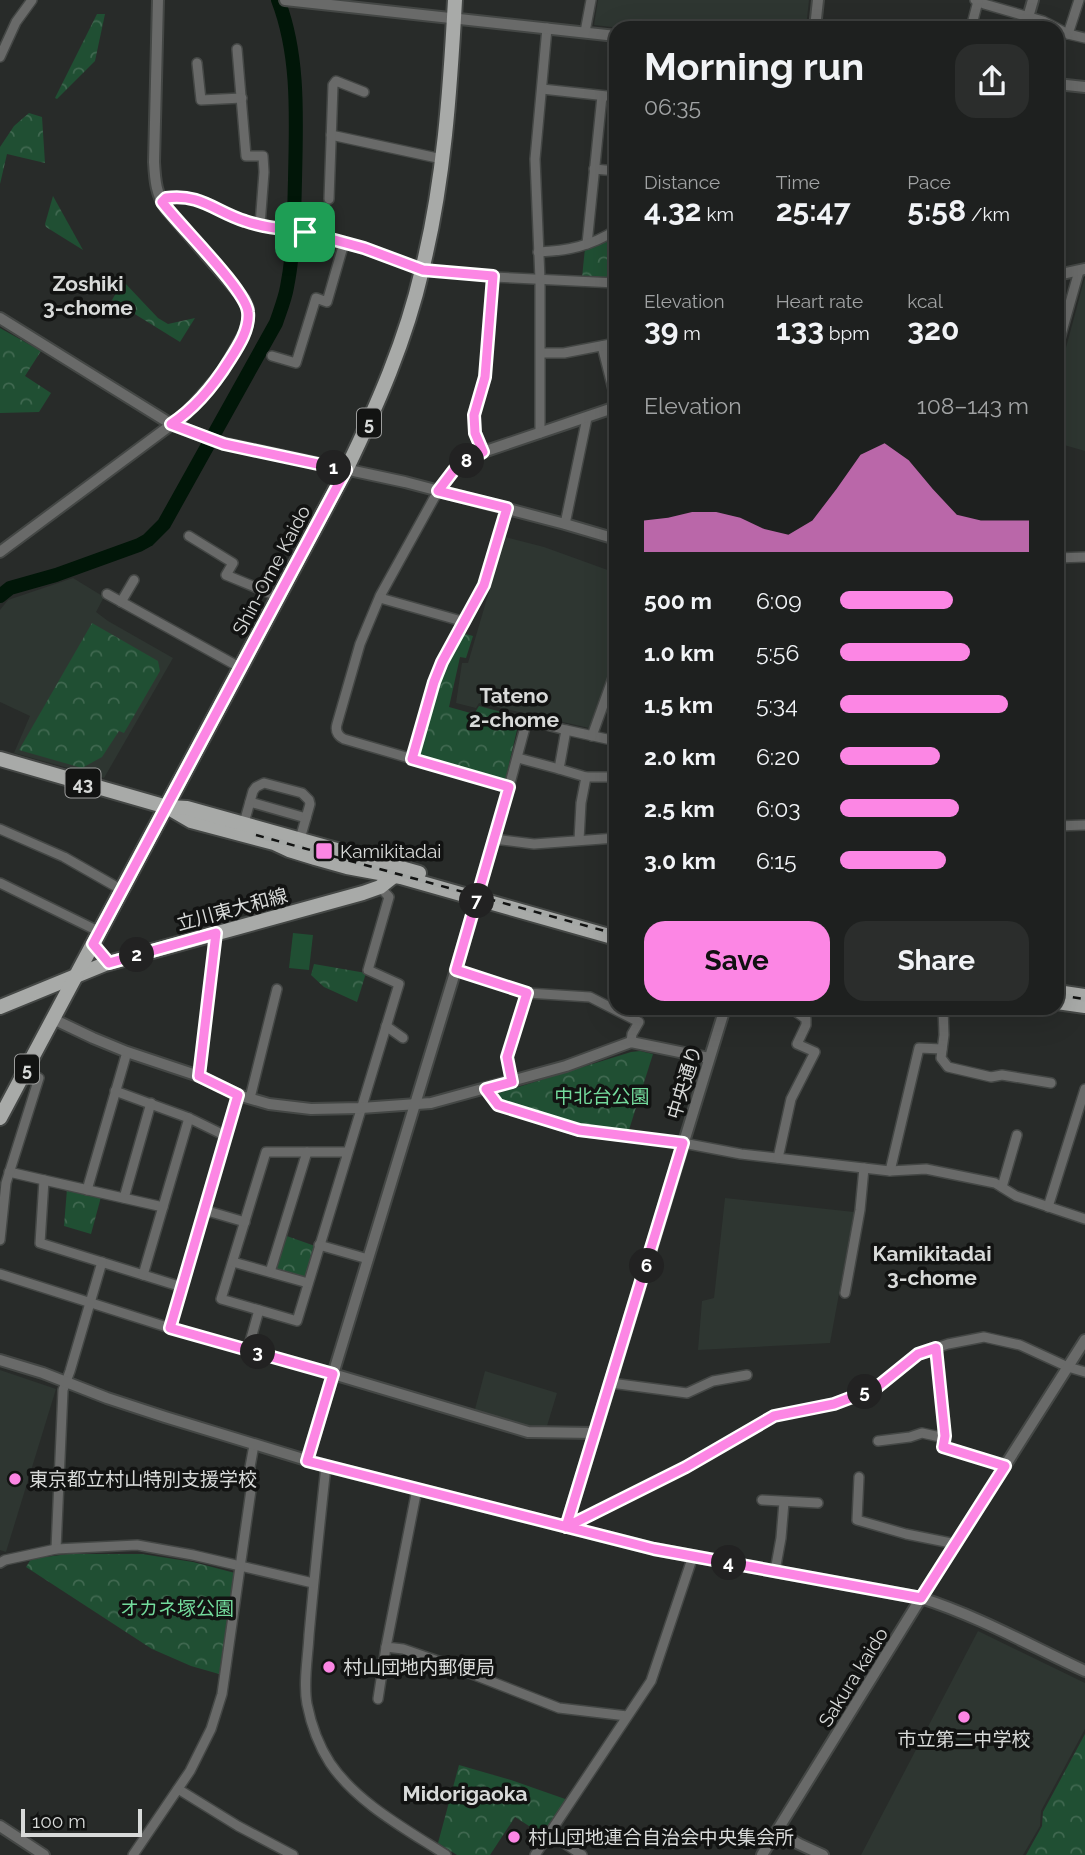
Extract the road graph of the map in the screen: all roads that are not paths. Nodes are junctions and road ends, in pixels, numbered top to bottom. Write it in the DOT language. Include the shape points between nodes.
graph roads {
  1 [pos="32,0"];
  2 [pos="158,0"];
  3 [pos="285,0"];
  4 [pos="455,0"];
  5 [pos="592,0"];
  6 [pos="818,0"];
  7 [pos="1033,0"];
  8 [pos="1079,0"];
  9 [pos="981,1"];
  10 [pos="1028,16"];
  11 [pos="454,17"];
  12 [pos="816,21"];
  13 [pos="974,21"];
  14 [pos="1027,21"];
  15 [pos="1043,21"];
  16 [pos="547,28"];
  17 [pos="585,32"];
  18 [pos="1064,32"];
  19 [pos="1068,34"];
  20 [pos="609,35"];
  21 [pos="1085,38"];
  22 [pos="237,49"];
  23 [pos="0,57"];
  24 [pos="197,63"];
  25 [pos="1064,85"];
  26 [pos="1085,87"];
  27 [pos="542,89"];
  28 [pos="364,92"];
  29 [pos="602,96"];
  30 [pos="609,96"];
  31 [pos="242,98"];
  32 [pos="331,135"];
  33 [pos="442,159"];
  34 [pos="594,169"];
  35 [pos="609,170"];
  36 [pos="329,199"];
  37 [pos="162,202"];
  38 [pos="260,225"];
  39 [pos="609,235"];
  40 [pos="344,243"];
  41 [pos="587,244"];
  42 [pos="538,252"];
  43 [pos="423,270"];
  44 [pos="1082,270"];
  45 [pos="1064,274"];
  46 [pos="493,276"];
  47 [pos="540,279"];
  48 [pos="609,283"];
  49 [pos="0,318"];
  50 [pos="1064,327"];
  51 [pos="609,344"];
  52 [pos="602,346"];
  53 [pos="541,353"];
  54 [pos="272,356"];
  55 [pos="609,374"];
  56 [pos="609,410"];
  57 [pos="587,418"];
  58 [pos="171,424"];
  59 [pos="540,433"];
  60 [pos="483,452"];
  61 [pos="346,470"];
  62 [pos="438,491"];
  63 [pos="507,508"];
  64 [pos="565,524"];
  65 [pos="190,537"];
  66 [pos="609,537"];
  67 [pos="0,552"];
  68 [pos="1085,557"];
  69 [pos="1064,558"];
  70 [pos="134,580"];
  71 [pos="107,594"];
  72 [pos="279,597"];
  73 [pos="380,598"];
  74 [pos="121,602"];
  75 [pos="465,622"];
  76 [pos="241,668"];
  77 [pos="609,689"];
  78 [pos="566,730"];
  79 [pos="592,736"];
  80 [pos="609,740"];
  81 [pos="518,758"];
  82 [pos="0,759"];
  83 [pos="412,759"];
  84 [pos="559,769"];
  85 [pos="586,777"];
  86 [pos="609,777"];
  87 [pos="509,787"];
  88 [pos="250,802"];
  89 [pos="167,807"];
  90 [pos="306,818"];
  91 [pos="244,823"];
  92 [pos="1085,825"];
  93 [pos="1064,826"];
  94 [pos="0,829"];
  95 [pos="256,838"];
  96 [pos="609,838"];
  97 [pos="300,839"];
  98 [pos="494,839"];
  99 [pos="579,840"];
  100 [pos="396,872"];
  101 [pos="0,883"];
  102 [pos="380,887"];
  103 [pos="122,890"];
  104 [pos="479,895"];
  105 [pos="609,926"];
  106 [pos="216,933"];
  107 [pos="609,936"];
  108 [pos="97,938"];
  109 [pos="109,963"];
  110 [pos="456,970"];
  111 [pos="78,974"];
  112 [pos="277,989"];
  113 [pos="527,993"];
  114 [pos="1064,993"];
  115 [pos="1085,996"];
  116 [pos="1064,1003"];
  117 [pos="1085,1006"];
  118 [pos="0,1007"];
  119 [pos="609,1007"];
  120 [pos="624,1015"];
  121 [pos="723,1015"];
  122 [pos="801,1015"];
  123 [pos="943,1015"];
  124 [pos="53,1019"];
  125 [pos="386,1026"];
  126 [pos="403,1038"];
  127 [pos="631,1042"];
  128 [pos="942,1049"];
  129 [pos="127,1052"];
  130 [pos="709,1058"];
  131 [pos="26,1070"];
  132 [pos="199,1076"];
  133 [pos="512,1082"];
  134 [pos="1051,1083"];
  135 [pos="486,1089"];
  136 [pos="1085,1089"];
  137 [pos="115,1091"];
  138 [pos="238,1095"];
  139 [pos="250,1098"];
  140 [pos="151,1103"];
  141 [pos="415,1105"];
  142 [pos="361,1108"];
  143 [pos="0,1118"];
  144 [pos="189,1118"];
  145 [pos="1017,1135"];
  146 [pos="226,1136"];
  147 [pos="683,1143"];
  148 [pos="307,1152"];
  149 [pos="348,1152"];
  150 [pos="778,1158"];
  151 [pos="864,1168"];
  152 [pos="890,1171"];
  153 [pos="9,1172"];
  154 [pos="44,1180"];
  155 [pos="1002,1187"];
  156 [pos="87,1190"];
  157 [pos="124,1198"];
  158 [pos="163,1207"];
  159 [pos="1048,1207"];
  160 [pos="204,1210"];
  161 [pos="1,1212"];
  162 [pos="1085,1219"];
  163 [pos="245,1222"];
  164 [pos="0,1240"];
  165 [pos="319,1245"];
  166 [pos="368,1259"];
  167 [pos="102,1262"];
  168 [pos="233,1262"];
  169 [pos="270,1272"];
  170 [pos="0,1274"];
  171 [pos="144,1275"];
  172 [pos="308,1283"];
  173 [pos="182,1287"];
  174 [pos="845,1293"];
  175 [pos="91,1303"];
  176 [pos="259,1310"];
  177 [pos="170,1328"];
  178 [pos="1085,1340"];
  179 [pos="936,1348"];
  180 [pos="248,1349"];
  181 [pos="0,1360"];
  182 [pos="1068,1367"];
  183 [pos="1085,1372"];
  184 [pos="333,1374"];
  185 [pos="747,1375"];
  186 [pos="66,1382"];
  187 [pos="611,1383"];
  188 [pos="595,1433"];
  189 [pos="945,1438"];
  190 [pos="878,1441"];
  191 [pos="254,1444"];
  192 [pos="307,1461"];
  193 [pos="326,1466"];
  194 [pos="1005,1466"];
  195 [pos="859,1477"];
  196 [pos="417,1489"];
  197 [pos="762,1500"];
  198 [pos="784,1502"];
  199 [pos="818,1503"];
  200 [pos="566,1527"];
  201 [pos="956,1544"];
  202 [pos="55,1549"];
  203 [pos="693,1556"];
  204 [pos="0,1563"];
  205 [pos="241,1566"];
  206 [pos="775,1571"];
  207 [pos="313,1583"];
  208 [pos="921,1598"];
  209 [pos="386,1647"];
  210 [pos="1085,1671"];
  211 [pos="378,1699"];
  212 [pos="627,1716"];
  213 [pos="178,1789"];
  214 [pos="0,1826"];
  215 [pos="777,1831"];
  216 [pos="549,1833"];
  217 [pos="44,1855"];
  218 [pos="133,1855"];
  219 [pos="293,1855"];
  220 [pos="446,1855"];
  221 [pos="535,1855"];
  222 [pos="582,1855"];
  223 [pos="762,1855"];
  224 [pos="823,1855"];
  1 -- 23 [label="street"];
  2 -- 37 [label="street" via="154,162"];
  3 -- 11 [label="street"];
  4 -- 11 [label="main road, Shin-Ome Kaido / 5"];
  5 -- 17 [label="street"];
  6 -- 12 [label="street"];
  7 -- 10 [label="street"];
  8 -- 19 [label="street"];
  9 -- 10 [label="street"];
  9 -- 13 [label="street"];
  10 -- 14 [label="street"];
  10 -- 15 [label="street"];
  11 -- 16 [label="street"];
  11 -- 33 [label="main road, Shin-Ome Kaido / 5"];
  16 -- 17 [label="street"];
  16 -- 27 [label="street"];
  17 -- 20 [label="street"];
  18 -- 19 [label="street"];
  19 -- 21 [label="street"];
  22 -- 31 [label="street"];
  24 -- 31 [label="street" via="201,100"];
  25 -- 26 [label="street"];
  27 -- 29 [label="street"];
  27 -- 42 [label="street" via="534,159"];
  28 -- 32 [label="street" via="336,81"];
  29 -- 30 [label="street"];
  29 -- 34 [label="street"];
  31 -- 38 [label="street" via="246,156 263,156"];
  32 -- 33 [label="street"];
  32 -- 36 [label="street"];
  33 -- 43 [label="main road, Shin-Ome Kaido / 5"];
  34 -- 35 [label="street"];
  34 -- 41 [label="street"];
  37 -- 38 [label="street" via="172,197 200,200"];
  37 -- 58 [label="street" via="239,291 248,308 245,332 223,371"];
  38 -- 40 [label="street"];
  39 -- 41 [label="street"];
  40 -- 43 [label="street"];
  40 -- 54 [label="street" via="327,302 316,298 296,363"];
  41 -- 42 [label="street"];
  42 -- 47 [label="street"];
  43 -- 46 [label="street"];
  43 -- 61 [label="main road, Shin-Ome Kaido / 5" via="389,375"];
  44 -- 45 [label="street"];
  44 -- 50 [label="street"];
  46 -- 47 [label="street"];
  46 -- 60 [label="street" via="485,377 474,415"];
  47 -- 48 [label="street"];
  47 -- 53 [label="street"];
  49 -- 58 [label="street"];
  51 -- 52 [label="street"];
  52 -- 53 [label="street"];
  52 -- 55 [label="street"];
  53 -- 59 [label="street"];
  56 -- 57 [label="street"];
  57 -- 59 [label="street"];
  57 -- 64 [label="street"];
  58 -- 61 [label="street" via="224,444"];
  58 -- 67 [label="street"];
  59 -- 60 [label="street"];
  60 -- 62 [label="street" via="454,470"];
  61 -- 62 [label="street"];
  61 -- 72 [label="main road, Shin-Ome Kaido / 5"];
  62 -- 63 [label="street"];
  62 -- 73 [label="street"];
  63 -- 64 [label="street"];
  63 -- 75 [label="street" via="490,570"];
  64 -- 66 [label="street"];
  65 -- 72 [label="street" via="233,563 226,575"];
  68 -- 69 [label="street"];
  70 -- 74 [label="street"];
  71 -- 74 [label="street"];
  72 -- 76 [label="main road, Shin-Ome Kaido / 5"];
  73 -- 75 [label="street"];
  73 -- 83 [label="street" via="354,662 337,732 344,739"];
  74 -- 76 [label="street"];
  75 -- 83 [label="street" via="434,682"];
  76 -- 89 [label="main road, Shin-Ome Kaido / 5"];
  77 -- 79 [label="street"];
  78 -- 79 [label="street"];
  78 -- 81 [label="street" via="527,720"];
  78 -- 84 [label="street"];
  79 -- 80 [label="street"];
  81 -- 84 [label="street"];
  81 -- 87 [label="street"];
  82 -- 89 [label="main road, 43"];
  83 -- 87 [label="street"];
  84 -- 85 [label="street"];
  85 -- 86 [label="street"];
  85 -- 99 [label="street"];
  87 -- 98 [label="street"];
  88 -- 90 [label="street"];
  88 -- 90 [label="street" via="253,791 264,783 302,793 310,804"];
  88 -- 91 [label="street"];
  89 -- 91 [label="main road, 43" via="187,807"];
  89 -- 95 [label="main road, 43" via="191,821"];
  89 -- 103 [label="main road, Shin-Ome Kaido / 5"];
  90 -- 97 [label="street"];
  91 -- 95 [label="street"];
  91 -- 97 [label="main road, 43"];
  92 -- 93 [label="street"];
  94 -- 103 [label="street" via="64,857"];
  95 -- 100 [label="main road, 43" via="347,867"];
  96 -- 99 [label="street"];
  97 -- 100 [label="main road, 43"];
  98 -- 99 [label="street" via="534,844"];
  98 -- 104 [label="street"];
  100 -- 102 [label="main road, 立川東大和線"];
  100 -- 104 [label="main road, 43"];
  101 -- 108 [label="street"];
  102 -- 106 [label="main road, 立川東大和線"];
  102 -- 125 [label="street" via="388,897 368,970 399,984"];
  103 -- 108 [label="main road, Shin-Ome Kaido / 5"];
  104 -- 105 [label="main road, 43"];
  104 -- 107 [label="main road, 43"];
  104 -- 110 [label="street"];
  106 -- 109 [label="main road, 立川東大和線"];
  106 -- 132 [label="street"];
  108 -- 109 [label="main road"];
  108 -- 111 [label="main road, Shin-Ome Kaido / 5"];
  109 -- 111 [label="main road, 立川東大和線"];
  110 -- 113 [label="street"];
  110 -- 141 [label="street"];
  111 -- 118 [label="main road, 立川東大和線"];
  111 -- 124 [label="main road, Shin-Ome Kaido / 5"];
  112 -- 139 [label="street"];
  113 -- 119 [label="street" via="590,997"];
  113 -- 133 [label="street" via="507,1057"];
  114 -- 115 [label="main road"];
  116 -- 117 [label="main road"];
  120 -- 127 [label="street" via="639,1023"];
  121 -- 130 [label="street, 中央通り"];
  122 -- 150 [label="street" via="806,1025 797,1044 815,1052 791,1099"];
  123 -- 128 [label="street"];
  124 -- 129 [label="street"];
  124 -- 131 [label="main road, Shin-Ome Kaido / 5"];
  125 -- 126 [label="street"];
  125 -- 142 [label="street"];
  127 -- 130 [label="street"];
  127 -- 133 [label="street"];
  128 -- 134 [label="street" via="941,1058 948,1067"];
  128 -- 152 [label="street" via="919,1048"];
  129 -- 132 [label="street"];
  129 -- 137 [label="street"];
  130 -- 147 [label="street, 中央通り"];
  131 -- 143 [label="main road, Shin-Ome Kaido / 5"];
  131 -- 153 [label="street" via="39,1078"];
  132 -- 138 [label="street"];
  133 -- 135 [label="street"];
  135 -- 141 [label="street"];
  135 -- 147 [label="street" via="498,1105 579,1130"];
  136 -- 159 [label="street"];
  137 -- 140 [label="street"];
  137 -- 156 [label="street"];
  138 -- 139 [label="street"];
  138 -- 146 [label="street"];
  139 -- 142 [label="street" via="311,1109"];
  140 -- 144 [label="street"];
  140 -- 157 [label="street"];
  141 -- 142 [label="street"];
  141 -- 166 [label="street"];
  142 -- 149 [label="street"];
  144 -- 146 [label="street"];
  144 -- 158 [label="street"];
  145 -- 155 [label="street"];
  146 -- 160 [label="street"];
  147 -- 150 [label="street"];
  147 -- 187 [label="street, 中央通り"];
  148 -- 149 [label="street"];
  148 -- 163 [label="street" via="266,1152"];
  148 -- 169 [label="street"];
  149 -- 165 [label="street"];
  150 -- 151 [label="street"];
  151 -- 152 [label="street"];
  151 -- 174 [label="street"];
  152 -- 155 [label="street" via="926,1170"];
  153 -- 154 [label="street"];
  153 -- 161 [label="street"];
  154 -- 156 [label="street"];
  154 -- 167 [label="street" via="40,1242"];
  155 -- 159 [label="street"];
  156 -- 157 [label="street"];
  157 -- 158 [label="street"];
  158 -- 171 [label="street"];
  159 -- 162 [label="street"];
  160 -- 163 [label="street"];
  160 -- 173 [label="street"];
  161 -- 164 [label="street"];
  163 -- 168 [label="street"];
  165 -- 166 [label="street"];
  165 -- 172 [label="street"];
  166 -- 184 [label="street"];
  167 -- 171 [label="street"];
  167 -- 175 [label="street"];
  168 -- 169 [label="street"];
  168 -- 176 [label="street" via="222,1299"];
  169 -- 172 [label="street"];
  170 -- 175 [label="street"];
  171 -- 173 [label="street"];
  172 -- 176 [label="street" via="296,1321"];
  173 -- 177 [label="street"];
  175 -- 177 [label="street"];
  175 -- 186 [label="street"];
  176 -- 180 [label="street"];
  177 -- 180 [label="street"];
  178 -- 182 [label="street, Sakura kaido"];
  179 -- 182 [label="street" via="984,1338 1020,1345"];
  179 -- 189 [label="street"];
  179 -- 200 [label="street" via="918,1354 876,1388 834,1404 774,1416 686,1467"];
  180 -- 184 [label="street"];
  181 -- 186 [label="street"];
  182 -- 183 [label="street"];
  182 -- 194 [label="street, Sakura kaido"];
  184 -- 188 [label="street" via="528,1432"];
  184 -- 192 [label="street"];
  185 -- 187 [label="street" via="713,1381 687,1393"];
  186 -- 191 [label="street"];
  186 -- 202 [label="street"];
  187 -- 188 [label="street, 中央通り"];
  188 -- 200 [label="street, 中央通り"];
  189 -- 190 [label="street" via="922,1433"];
  189 -- 194 [label="street" via="943,1447"];
  191 -- 192 [label="street"];
  191 -- 205 [label="street"];
  192 -- 193 [label="street"];
  193 -- 196 [label="street"];
  193 -- 207 [label="street"];
  194 -- 201 [label="street, Sakura kaido"];
  195 -- 201 [label="street" via="857,1520"];
  196 -- 200 [label="street"];
  196 -- 209 [label="street"];
  197 -- 198 [label="street"];
  198 -- 199 [label="street"];
  198 -- 206 [label="street"];
  200 -- 203 [label="street"];
  201 -- 208 [label="street, Sakura kaido"];
  202 -- 204 [label="street"];
  202 -- 205 [label="street" via="137,1545"];
  203 -- 206 [label="street"];
  203 -- 212 [label="street" via="651,1681"];
  205 -- 207 [label="street"];
  205 -- 213 [label="street" via="222,1694 200,1753"];
  206 -- 208 [label="street"];
  207 -- 220 [label="street" via="306,1702 317,1737 330,1762 362,1797"];
  208 -- 210 [label="street"];
  208 -- 215 [label="street, Sakura kaido"];
  209 -- 211 [label="street"];
  209 -- 212 [label="street" via="441,1662 559,1708"];
  212 -- 216 [label="street"];
  213 -- 218 [label="street"];
  213 -- 219 [label="street"];
  214 -- 217 [label="street"];
  215 -- 223 [label="street, Sakura kaido"];
  215 -- 224 [label="street"];
  216 -- 221 [label="street"];
  216 -- 222 [label="street"];
}
